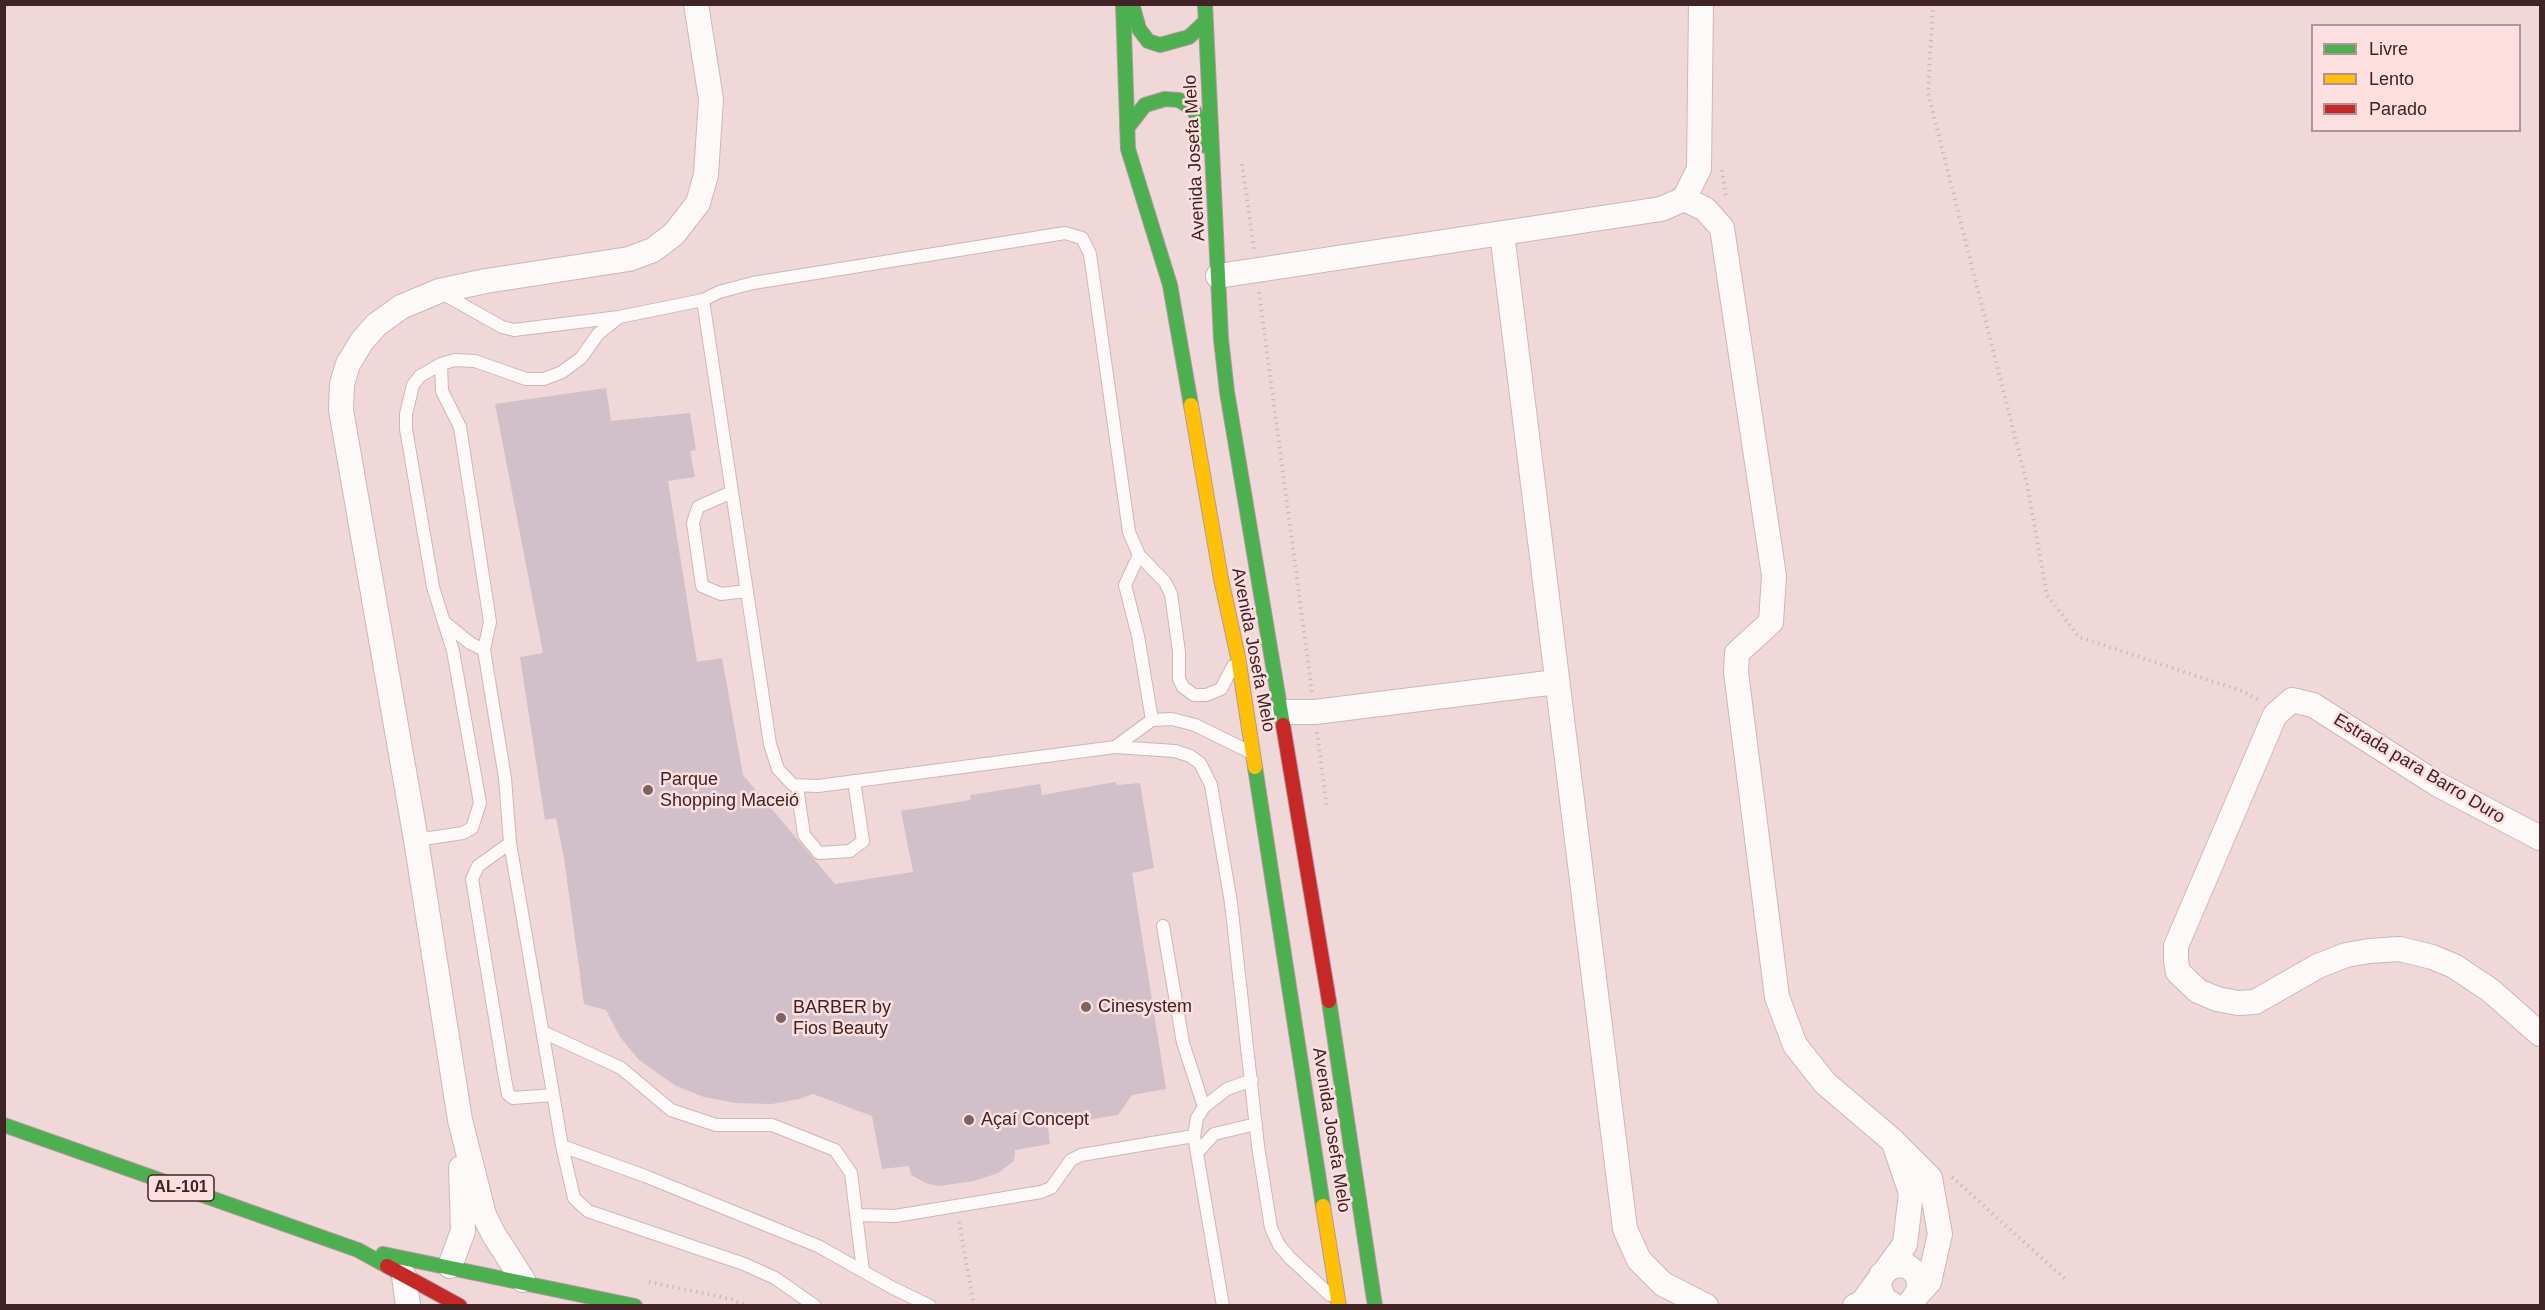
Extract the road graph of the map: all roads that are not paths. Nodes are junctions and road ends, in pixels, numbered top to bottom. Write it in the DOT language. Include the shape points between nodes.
graph roads {
  1 [pos="696,4"];
  2 [pos="1123,4"];
  3 [pos="1132,4"];
  4 [pos="1205,4"];
  5 [pos="1701,4"];
  6 [pos="1206,21"];
  7 [pos="1127,128"];
  8 [pos="1214,198"];
  9 [pos="1684,199"];
  10 [pos="1502,233"];
  11 [pos="1218,276"];
  12 [pos="439,291"];
  13 [pos="704,300"];
  14 [pos="620,317"];
  15 [pos="441,364"];
  16 [pos="732,492"];
  17 [pos="1139,555"];
  18 [pos="747,591"];
  19 [pos="444,622"];
  20 [pos="484,650"];
  21 [pos="1238,657"];
  22 [pos="1556,682"];
  23 [pos="1281,712"];
  24 [pos="1152,720"];
  25 [pos="1115,747"];
  26 [pos="1254,754"];
  27 [pos="854,781"];
  28 [pos="797,786"];
  29 [pos="2541,838"];
  30 [pos="416,840"];
  31 [pos="510,843"];
  32 [pos="1163,926"];
  33 [pos="543,1032"];
  34 [pos="2541,1034"];
  35 [pos="1252,1080"];
  36 [pos="553,1095"];
  37 [pos="1204,1107"];
  38 [pos="460,1120"];
  39 [pos="1256,1124"];
  40 [pos="4,1125"];
  41 [pos="1194,1136"];
  42 [pos="1893,1141"];
  43 [pos="562,1146"];
  44 [pos="1197,1153"];
  45 [pos="856,1215"];
  46 [pos="358,1250"];
  47 [pos="450,1266"];
  48 [pos="863,1271"];
  49 [pos="1881,1275"];
  50 [pos="404,1276"];
  51 [pos="523,1280"];
  52 [pos="436,1299"];
  53 [pos="1905,1304"];
  54 [pos="408,1305"];
  55 [pos="460,1305"];
  56 [pos="635,1305"];
  57 [pos="815,1305"];
  58 [pos="930,1305"];
  59 [pos="1223,1305"];
  60 [pos="1339,1305"];
  61 [pos="1375,1305"];
  62 [pos="1706,1305"];
  63 [pos="1855,1305"];
  1 -- 12 [label="street" via="711,99 706,175 698,203 674,234 653,250 629,259"];
  2 -- 7 [label="main road, Avenida Josefa Melo"];
  3 -- 6 [label="main road" via="1139,29 1149,41 1160,45 1189,37"];
  4 -- 6 [label="main road, Avenida Josefa Melo"];
  5 -- 9 [label="street" via="1699,169"];
  6 -- 8 [label="main road, Avenida Josefa Melo"];
  7 -- 8 [label="main road" via="1144,105 1179,100 1193,109 1203,128"];
  7 -- 21 [label="main road, Avenida Josefa Melo" via="1136,182 1170,285"];
  8 -- 11 [label="main road, Avenida Josefa Melo"];
  9 -- 10 [label="street" via="1661,209"];
  9 -- 42 [label="street" via="1706,209 1722,228 1774,576 1770,622 1737,653 1736,672 1777,997 1795,1045 1825,1083"];
  10 -- 11 [label="street"];
  10 -- 22 [label="street"];
  11 -- 23 [label="main road, Avenida Josefa Melo" via="1227,392"];
  12 -- 14 [label="lane" via="514,330"];
  12 -- 30 [label="street" via="401,307 376,325 348,364 342,384 341,410"];
  13 -- 14 [label="lane"];
  13 -- 16 [label="lane"];
  13 -- 17 [label="lane" via="753,283 1065,233 1082,238 1090,254 1129,532"];
  14 -- 15 [label="lane" via="598,334 581,358 544,379 526,378 475,361"];
  15 -- 19 [label="lane" via="413,385 406,429 433,587"];
  15 -- 20 [label="lane" via="442,391 460,427 490,622"];
  16 -- 18 [label="lane"];
  16 -- 18 [label="lane" via="698,507 693,523 702,586 721,594"];
  17 -- 21 [label="lane" via="1171,594 1183,687 1194,695 1206,695 1221,688"];
  17 -- 24 [label="lane" via="1125,585"];
  18 -- 28 [label="lane" via="773,757 786,780"];
  19 -- 20 [label="lane"];
  19 -- 30 [label="lane" via="453,651 480,803 472,828 463,833"];
  20 -- 31 [label="lane" via="505,778"];
  21 -- 26 [label="main road, Avenida Josefa Melo"];
  22 -- 23 [label="street" via="1314,712"];
  22 -- 62 [label="street" via="1625,1229 1640,1260 1663,1284"];
  23 -- 61 [label="main road, Avenida Josefa Melo"];
  24 -- 25 [label="lane"];
  24 -- 26 [label="lane" via="1172,719 1195,725"];
  25 -- 27 [label="lane"];
  25 -- 35 [label="lane" via="1175,751 1190,756 1200,763 1211,785"];
  26 -- 60 [label="main road, Avenida Josefa Melo"];
  27 -- 28 [label="lane"];
  27 -- 28 [label="lane" via="863,841 850,851 819,853 804,835"];
  29 -- 34 [label="street, Estrada para Barro Duro" via="2437,784 2313,705 2288,705 2176,946 2178,972 2199,991 2238,1003 2255,1002 2318,966 2346,955 2400,950 2432,957 2454,966 2490,990"];
  30 -- 38 [label="street"];
  31 -- 33 [label="lane"];
  31 -- 36 [label="lane" via="478,866 472,879 506,1089 513,1098"];
  32 -- 37 [label="lane" via="1183,1043"];
  33 -- 36 [label="lane"];
  33 -- 45 [label="lane" via="621,1068 671,1110 716,1125 772,1125 835,1150 850,1173"];
  35 -- 37 [label="lane" via="1227,1089"];
  35 -- 39 [label="lane"];
  36 -- 43 [label="lane"];
  37 -- 41 [label="lane" via="1197,1118"];
  38 -- 47 [label="street" via="463,1231"];
  38 -- 51 [label="street" via="484,1215"];
  39 -- 44 [label="lane" via="1214,1134"];
  39 -- 60 [label="lane" via="1271,1228 1279,1245"];
  40 -- 46 [label="main road, AL-101"];
  41 -- 44 [label="lane"];
  41 -- 45 [label="lane" via="1081,1155 1071,1160 1051,1188 1014,1197 878,1217"];
  42 -- 49 [label="street" via="1911,1192 1905,1244"];
  42 -- 53 [label="street" via="1930,1178 1940,1234 1929,1282"];
  43 -- 48 [label="lane" via="818,1246"];
  43 -- 57 [label="lane" via="574,1198 588,1211 744,1264 775,1278"];
  44 -- 59 [label="lane"];
  45 -- 48 [label="lane"];
  46 -- 47 [label="main road, AL-101"];
  46 -- 50 [label="main road, AL-101"];
  47 -- 51 [label="main road, AL-101"];
  48 -- 58 [label="lane"];
  49 -- 53 [label="street" via="1880,1294"];
  49 -- 53 [label="street" via="1892,1266 1906,1265 1912,1269 1920,1288"];
  49 -- 63 [label="street" via="1862,1303"];
  50 -- 52 [label="main road, AL-101"];
  50 -- 54 [label="street"];
  51 -- 56 [label="main road, AL-101"];
  52 -- 55 [label="main road, AL-101"];
}
